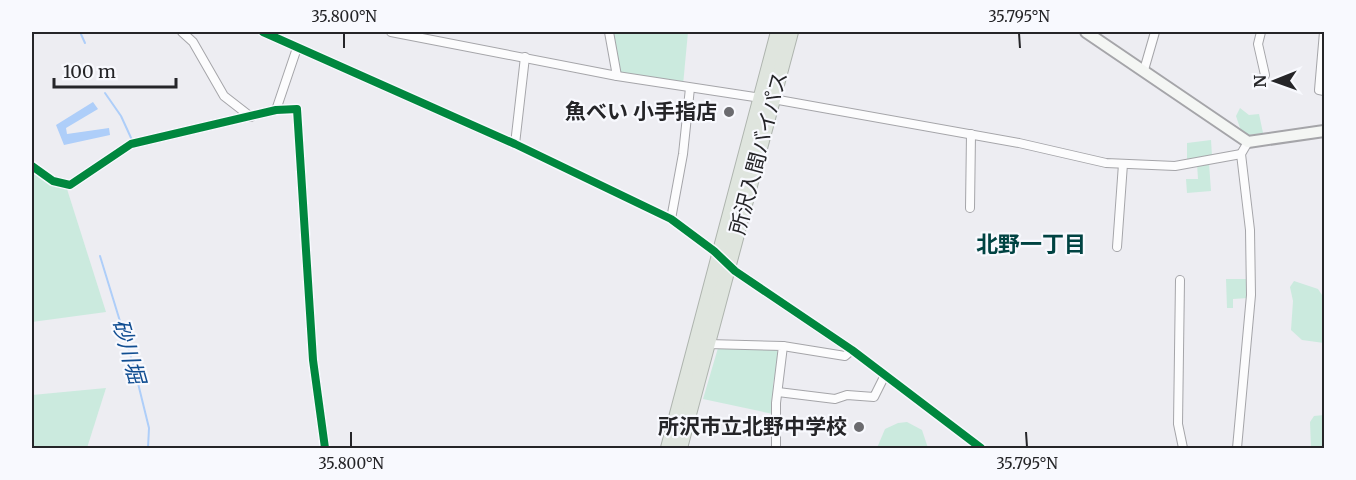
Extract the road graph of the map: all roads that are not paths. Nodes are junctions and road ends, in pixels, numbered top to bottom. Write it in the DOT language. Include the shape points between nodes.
graph roads {
  1 [pos="182,32"];
  2 [pos="263,32"];
  3 [pos="391,32"];
  4 [pos="443,32"];
  5 [pos="609,32"];
  6 [pos="778,32"];
  7 [pos="791,32"];
  8 [pos="1086,32"];
  9 [pos="1155,32"];
  10 [pos="1261,32"];
  11 [pos="1324,32"];
  12 [pos="443,40"];
  13 [pos="297,48"];
  14 [pos="525,57"];
  15 [pos="1144,70"];
  16 [pos="1265,75"];
  17 [pos="617,76"];
  18 [pos="690,88"];
  19 [pos="1324,91"];
  20 [pos="767,99"];
  21 [pos="276,111"];
  22 [pos="251,117"];
  23 [pos="1324,132"];
  24 [pos="971,134"];
  25 [pos="1248,141"];
  26 [pos="515,144"];
  27 [pos="1241,154"];
  28 [pos="1123,164"];
  29 [pos="32,166"];
  30 [pos="970,208"];
  31 [pos="671,219"];
  32 [pos="1117,248"];
  33 [pos="724,260"];
  34 [pos="1180,280"];
  35 [pos="708,344"];
  36 [pos="783,346"];
  37 [pos="852,350"];
  38 [pos="885,375"];
  39 [pos="778,392"];
  40 [pos="325,448"];
  41 [pos="668,448"];
  42 [pos="680,448"];
  43 [pos="776,448"];
  44 [pos="981,448"];
  45 [pos="1183,448"];
  46 [pos="1237,448"];
  1 -- 22 [label="street" via="193,42 224,96"];
  2 -- 13 [label="street"];
  3 -- 12 [label="street"];
  4 -- 12 [label="street"];
  5 -- 17 [label="street"];
  6 -- 20 [label="highway, 所沢入間バイパス"];
  7 -- 20 [label="highway, 所沢入間バイパス"];
  8 -- 15 [label="street"];
  9 -- 15 [label="street"];
  10 -- 16 [label="street" via="1258,44"];
  11 -- 19 [label="street" via="1319,90"];
  12 -- 14 [label="street"];
  13 -- 21 [label="street"];
  13 -- 26 [label="street"];
  14 -- 17 [label="street"];
  14 -- 26 [label="street"];
  15 -- 25 [label="street"];
  17 -- 18 [label="street"];
  18 -- 20 [label="street"];
  18 -- 31 [label="street"];
  20 -- 24 [label="street"];
  20 -- 33 [label="highway, 所沢入間バイパス"];
  21 -- 22 [label="street"];
  21 -- 40 [label="street" via="297,109 313,360"];
  22 -- 29 [label="street" via="131,144 70,185 53,181"];
  23 -- 25 [label="street"];
  24 -- 28 [label="street"];
  24 -- 30 [label="street"];
  25 -- 27 [label="street"];
  26 -- 31 [label="street"];
  27 -- 28 [label="street" via="1175,166"];
  27 -- 46 [label="street" via="1250,230 1251,295"];
  28 -- 32 [label="street"];
  31 -- 33 [label="street"];
  33 -- 35 [label="highway, 所沢入間バイパス"];
  33 -- 37 [label="street"];
  33 -- 41 [label="highway, 所沢入間バイパス"];
  34 -- 45 [label="street" via="1178,424"];
  35 -- 36 [label="street"];
  35 -- 42 [label="highway, 所沢入間バイパス"];
  36 -- 37 [label="street" via="845,356"];
  36 -- 39 [label="street"];
  37 -- 38 [label="street"];
  38 -- 39 [label="street" via="874,397 847,395 835,399"];
  38 -- 44 [label="street"];
  39 -- 43 [label="street"];
}
